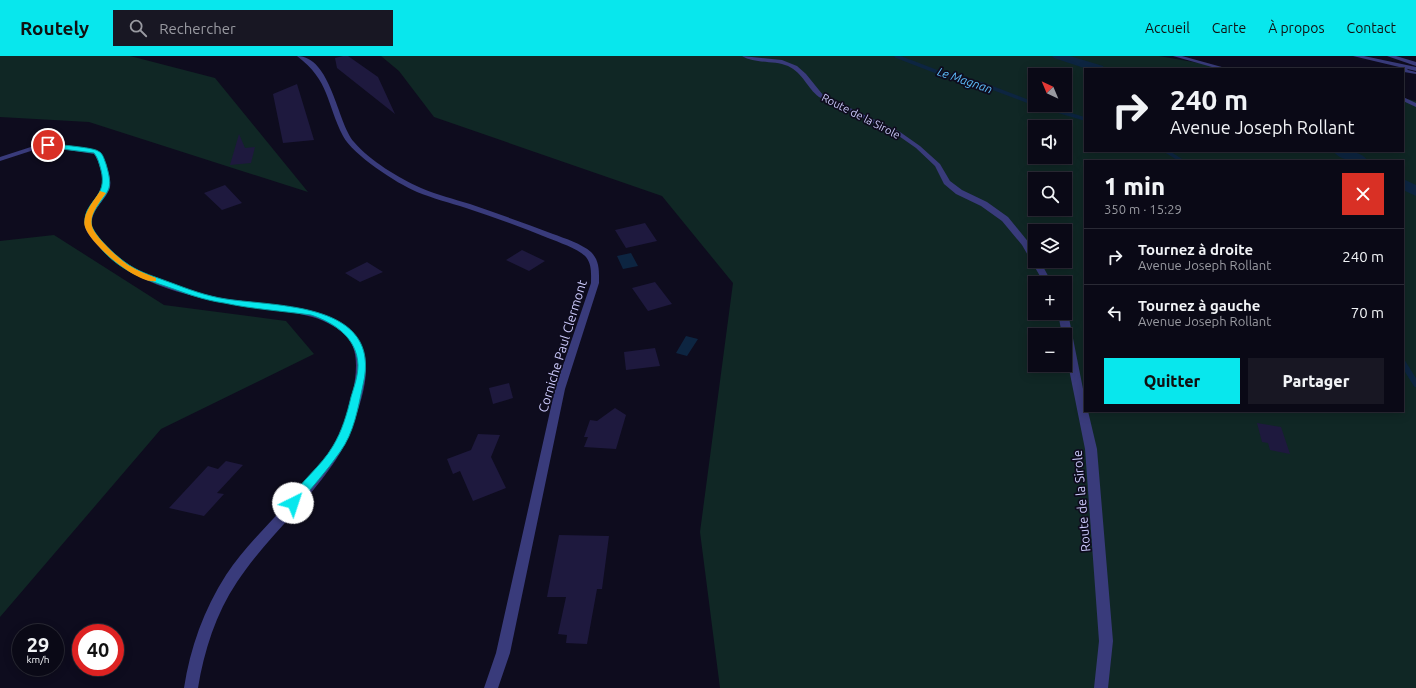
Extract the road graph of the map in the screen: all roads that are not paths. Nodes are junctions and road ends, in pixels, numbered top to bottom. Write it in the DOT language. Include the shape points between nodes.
graph roads {
  1 [pos="300,56"];
  2 [pos="745,56"];
  3 [pos="1176,56"];
  4 [pos="1356,56"];
  5 [pos="1390,56"];
  6 [pos="1416,64"];
  7 [pos="1402,66"];
  8 [pos="1222,68"];
  9 [pos="1416,69"];
  10 [pos="1416,73"];
  11 [pos="1404,99"];
  12 [pos="1416,105"];
  13 [pos="0,159"];
  14 [pos="1028,248"];
  15 [pos="1064,320"];
  16 [pos="191,688"];
  17 [pos="491,688"];
  18 [pos="1101,688"];
  1 -- 17 [label="street, Corniche Paul Clermont" via="317,70 328,88 346,136 383,170 419,190 484,210 566,242 588,254 595,265 595,283 560,389 504,653"];
  2 -- 14 [label="street, Route de la Sirole" via="793,65 801,72 814,92 898,133 938,165 947,182 959,192 984,204 1005,219"];
  3 -- 8 [label="street"];
  4 -- 7 [label="street"];
  5 -- 6 [label="street"];
  7 -- 9 [label="street"];
  7 -- 10 [label="lane"];
  11 -- 12 [label="street"];
  13 -- 16 [label="street" via="48,145 96,152 103,162 106,188 89,215 88,227 117,260 142,275 200,296 326,317 348,331 361,351 359,389 337,450 265,535 231,580 199,646"];
  15 -- 18 [label="street, Route de la Sirole" via="1091,449 1106,641"];
}
